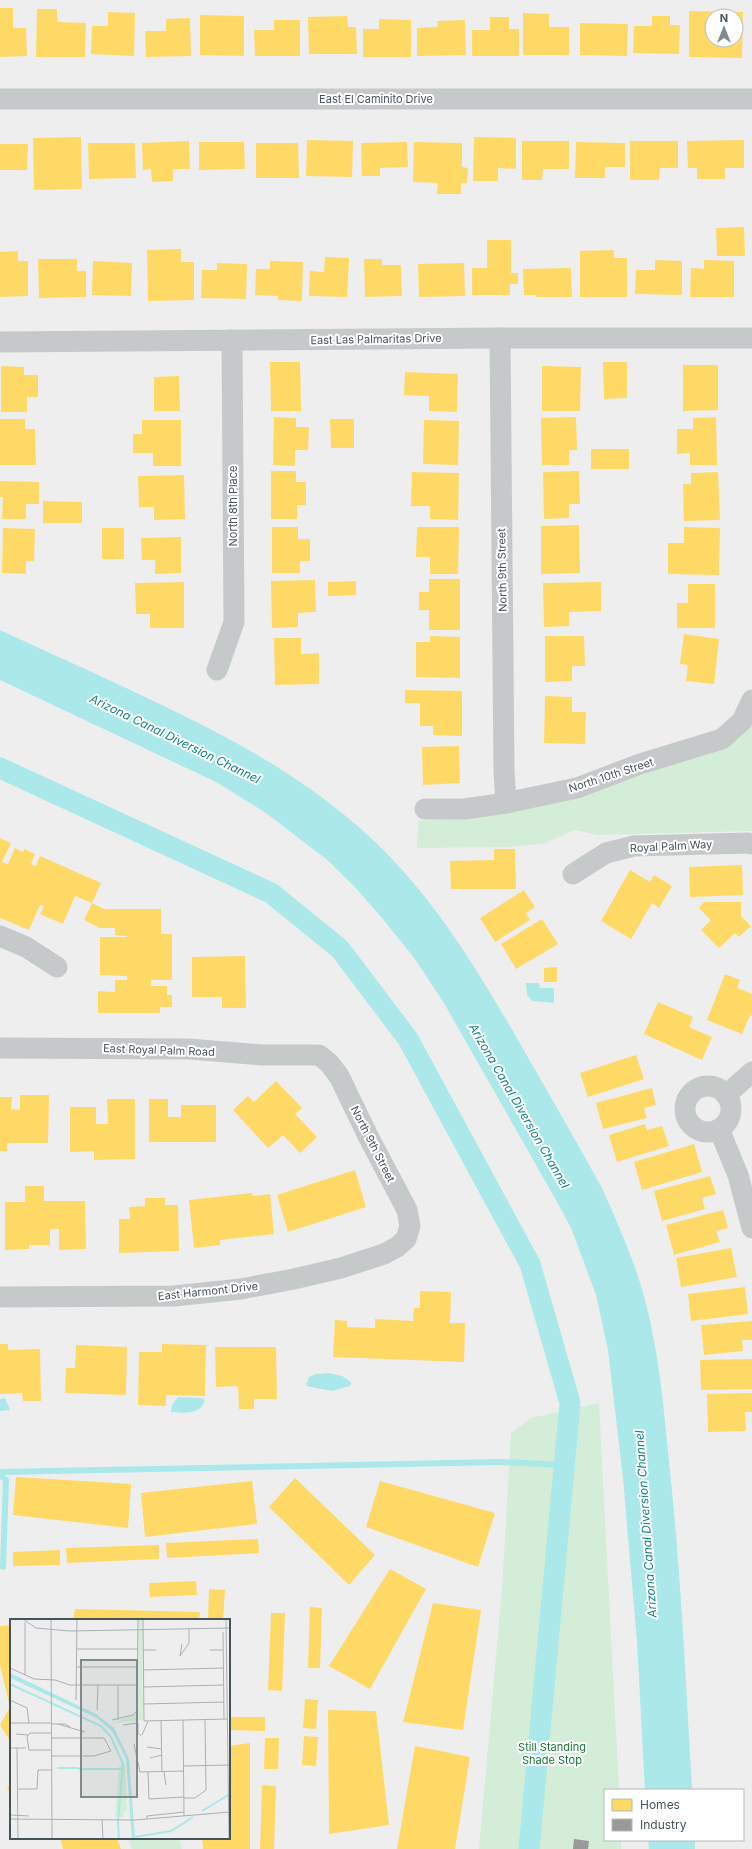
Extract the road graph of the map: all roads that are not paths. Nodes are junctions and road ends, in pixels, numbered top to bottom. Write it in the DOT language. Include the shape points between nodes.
graph roads {
  1 [pos="0,99"];
  2 [pos="752,99"];
  3 [pos="500,338"];
  4 [pos="752,338"];
  5 [pos="232,340"];
  6 [pos="0,342"];
  7 [pos="217,670"];
  8 [pos="752,700"];
  9 [pos="506,803"];
  10 [pos="425,809"];
  11 [pos="752,844"];
  12 [pos="573,874"];
  13 [pos="0,936"];
  14 [pos="58,967"];
  15 [pos="0,1048"];
  16 [pos="319,1055"];
  17 [pos="752,1072"];
  18 [pos="726,1095"];
  19 [pos="719,1129"];
  20 [pos="745,1177"];
  21 [pos="752,1228"];
  22 [pos="406,1239"];
  23 [pos="0,1297"];
  1 -- 2 [label="street, East El Caminito Drive"];
  3 -- 4 [label="street, East Las Palmaritas Drive"];
  3 -- 5 [label="street, East Las Palmaritas Drive"];
  3 -- 9 [label="street, North 9th Street"];
  5 -- 6 [label="street, East Las Palmaritas Drive"];
  5 -- 7 [label="street, North 8th Place" via="234,622"];
  8 -- 9 [label="street, North 10th Street" via="742,721 722,740 640,764 577,788"];
  9 -- 10 [label="street, North 10th Street" via="465,809"];
  11 -- 12 [label="street, Royal Palm Way" via="634,846 606,853"];
  13 -- 14 [label="street" via="26,947"];
  15 -- 16 [label="street, East Royal Palm Road" via="189,1049 262,1055"];
  16 -- 22 [label="street, North 9th Street" via="340,1076 407,1210 410,1226"];
  17 -- 18 [label="street"];
  18 -- 19 [label="street" via="730,1113"];
  18 -- 19 [label="street" via="714,1087 707,1086 694,1090 686,1101 685,1116 693,1127 706,1132"];
  19 -- 20 [label="street"];
  20 -- 21 [label="street"];
  22 -- 23 [label="street, East Harmont Drive" via="384,1254 341,1268 241,1289 174,1296"];
}
